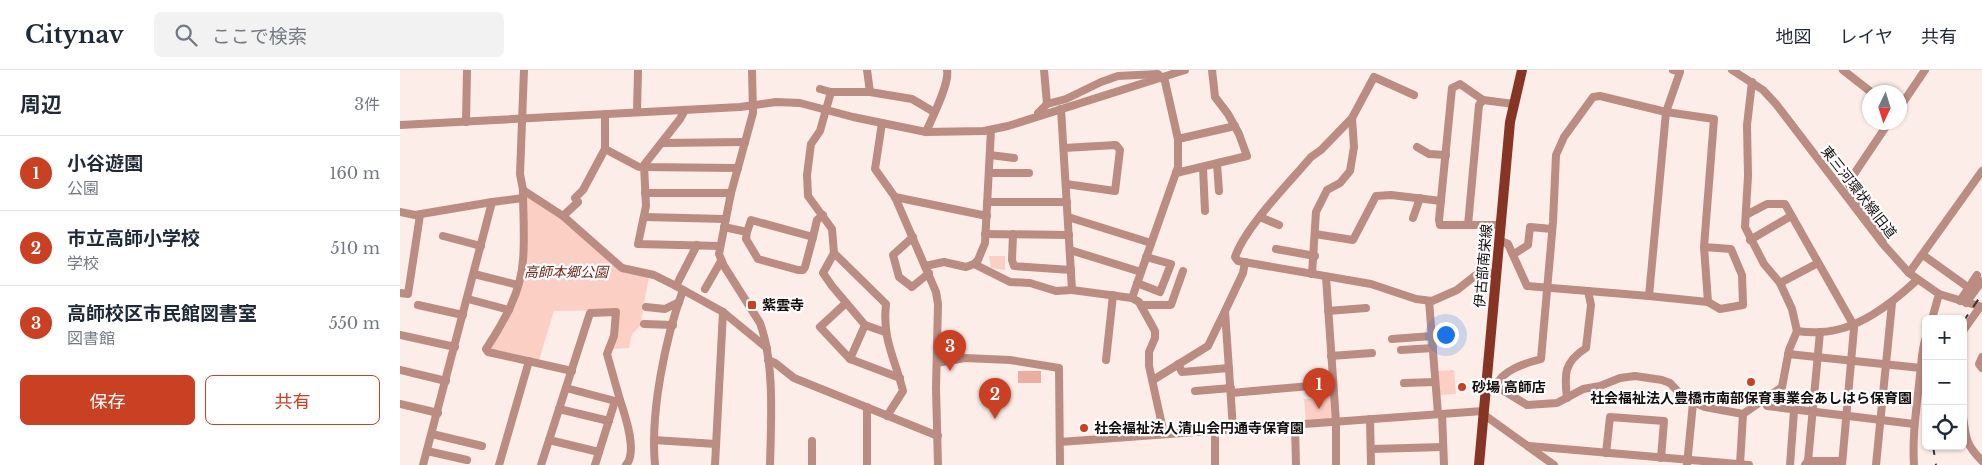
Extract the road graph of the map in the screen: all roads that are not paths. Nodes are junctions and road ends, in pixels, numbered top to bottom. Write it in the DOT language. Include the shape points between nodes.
graph roads {
  1 [pos="467,70"];
  2 [pos="524,70"];
  3 [pos="638,70"];
  4 [pos="752,70"];
  5 [pos="867,70"];
  6 [pos="948,70"];
  7 [pos="1044,70"];
  8 [pos="1185,70"];
  9 [pos="1212,70"];
  10 [pos="1522,70"];
  11 [pos="1673,70"];
  12 [pos="1732,70"];
  13 [pos="1843,70"];
  14 [pos="1925,70"];
  15 [pos="1175,72"];
  16 [pos="1163,77"];
  17 [pos="1752,82"];
  18 [pos="1862,85"];
  19 [pos="820,88"];
  20 [pos="831,92"];
  21 [pos="870,92"];
  22 [pos="1414,95"];
  23 [pos="1907,97"];
  24 [pos="1483,100"];
  25 [pos="1047,104"];
  26 [pos="1514,104"];
  27 [pos="753,105"];
  28 [pos="1062,109"];
  29 [pos="684,110"];
  30 [pos="826,110"];
  31 [pos="637,112"];
  32 [pos="934,112"];
  33 [pos="1666,112"];
  34 [pos="604,114"];
  35 [pos="1039,116"];
  36 [pos="523,118"];
  37 [pos="1352,118"];
  38 [pos="466,122"];
  39 [pos="882,123"];
  40 [pos="400,125"];
  41 [pos="1235,126"];
  42 [pos="991,130"];
  43 [pos="1884,130"];
  44 [pos="926,132"];
  45 [pos="1178,139"];
  46 [pos="745,142"];
  47 [pos="662,143"];
  48 [pos="1417,147"];
  49 [pos="1064,148"];
  50 [pos="605,149"];
  51 [pos="990,155"];
  52 [pos="1446,155"];
  53 [pos="1014,158"];
  54 [pos="1217,164"];
  55 [pos="644,168"];
  56 [pos="738,168"];
  57 [pos="1203,168"];
  58 [pos="1982,171"];
  59 [pos="989,173"];
  60 [pos="1028,173"];
  61 [pos="1176,173"];
  62 [pos="1066,184"];
  63 [pos="1219,190"];
  64 [pos="645,193"];
  65 [pos="731,193"];
  66 [pos="523,194"];
  67 [pos="895,197"];
  68 [pos="1420,198"];
  69 [pos="1441,201"];
  70 [pos="492,202"];
  71 [pos="987,202"];
  72 [pos="1067,202"];
  73 [pos="1205,211"];
  74 [pos="400,212"];
  75 [pos="420,214"];
  76 [pos="823,215"];
  77 [pos="1746,215"];
  78 [pos="563,216"];
  79 [pos="987,216"];
  80 [pos="1791,216"];
  81 [pos="644,217"];
  82 [pos="1068,217"];
  83 [pos="1260,217"];
  84 [pos="1413,218"];
  85 [pos="724,223"];
  86 [pos="1468,224"];
  87 [pos="1279,225"];
  88 [pos="1500,225"];
  89 [pos="1552,229"];
  90 [pos="747,232"];
  91 [pos="985,234"];
  92 [pos="1013,234"];
  93 [pos="1315,234"];
  94 [pos="1069,235"];
  95 [pos="443,236"];
  96 [pos="813,237"];
  97 [pos="913,237"];
  98 [pos="1499,240"];
  99 [pos="1750,240"];
  100 [pos="1151,243"];
  101 [pos="1883,244"];
  102 [pos="697,245"];
  103 [pos="481,246"];
  104 [pos="720,246"];
  105 [pos="1704,247"];
  106 [pos="1276,249"];
  107 [pos="1070,250"];
  108 [pos="834,253"];
  109 [pos="1514,254"];
  110 [pos="1923,255"];
  111 [pos="1315,256"];
  112 [pos="1146,257"];
  113 [pos="721,260"];
  114 [pos="1245,262"];
  115 [pos="1818,263"];
  116 [pos="974,264"];
  117 [pos="927,270"];
  118 [pos="1071,270"];
  119 [pos="1183,271"];
  120 [pos="1141,272"];
  121 [pos="1496,273"];
  122 [pos="1909,273"];
  123 [pos="474,274"];
  124 [pos="1312,274"];
  125 [pos="1326,277"];
  126 [pos="1980,278"];
  127 [pos="1917,280"];
  128 [pos="1137,283"];
  129 [pos="1780,284"];
  130 [pos="518,285"];
  131 [pos="680,288"];
  132 [pos="1547,288"];
  133 [pos="1969,288"];
  134 [pos="705,289"];
  135 [pos="1072,290"];
  136 [pos="1588,291"];
  137 [pos="400,294"];
  138 [pos="1939,294"];
  139 [pos="1113,295"];
  140 [pos="1650,296"];
  141 [pos="1132,298"];
  142 [pos="468,299"];
  143 [pos="1429,301"];
  144 [pos="679,302"];
  145 [pos="1708,302"];
  146 [pos="1963,302"];
  147 [pos="846,303"];
  148 [pos="1892,303"];
  149 [pos="418,305"];
  150 [pos="1141,305"];
  151 [pos="646,307"];
  152 [pos="1981,307"];
  153 [pos="1366,308"];
  154 [pos="509,310"];
  155 [pos="1225,311"];
  156 [pos="1328,311"];
  157 [pos="723,312"];
  158 [pos="464,315"];
  159 [pos="1933,315"];
  160 [pos="644,324"];
  161 [pos="1852,324"];
  162 [pos="673,325"];
  163 [pos="865,325"];
  164 [pos="1967,326"];
  165 [pos="1797,331"];
  166 [pos="885,332"];
  167 [pos="1820,332"];
  168 [pos="400,335"];
  169 [pos="1432,336"];
  170 [pos="1392,339"];
  171 [pos="455,347"];
  172 [pos="767,348"];
  173 [pos="1433,348"];
  174 [pos="1401,350"];
  175 [pos="1922,350"];
  176 [pos="1372,353"];
  177 [pos="1788,354"];
  178 [pos="1331,356"];
  179 [pos="1818,357"];
  180 [pos="1982,358"];
  181 [pos="850,359"];
  182 [pos="768,360"];
  183 [pos="1106,360"];
  184 [pos="529,361"];
  185 [pos="1851,361"];
  186 [pos="937,363"];
  187 [pos="1178,364"];
  188 [pos="1886,364"];
  189 [pos="1229,368"];
  190 [pos="1921,368"];
  191 [pos="1982,368"];
  192 [pos="400,370"];
  193 [pos="572,371"];
  194 [pos="900,378"];
  195 [pos="1153,380"];
  196 [pos="446,381"];
  197 [pos="1435,382"];
  198 [pos="1404,383"];
  199 [pos="1333,384"];
  200 [pos="1491,387"];
  201 [pos="566,388"];
  202 [pos="1231,390"];
  203 [pos="1195,391"];
  204 [pos="1567,398"];
  205 [pos="1764,400"];
  206 [pos="618,401"];
  207 [pos="1693,403"];
  208 [pos="400,404"];
  209 [pos="867,408"];
  210 [pos="559,410"];
  211 [pos="1794,411"];
  212 [pos="1483,412"];
  213 [pos="1813,412"];
  214 [pos="438,413"];
  215 [pos="1440,414"];
  216 [pos="1744,414"];
  217 [pos="887,416"];
  218 [pos="1847,416"];
  219 [pos="1370,420"];
  220 [pos="609,421"];
  221 [pos="1881,421"];
  222 [pos="1336,422"];
  223 [pos="1914,424"];
  224 [pos="1295,425"];
  225 [pos="1233,429"];
  226 [pos="1215,430"];
  227 [pos="432,434"];
  228 [pos="1164,434"];
  229 [pos="938,436"];
  230 [pos="549,440"];
  231 [pos="654,440"];
  232 [pos="812,441"];
  233 [pos="1060,442"];
  234 [pos="716,444"];
  235 [pos="1967,444"];
  236 [pos="482,446"];
  237 [pos="1529,446"];
  238 [pos="1443,447"];
  239 [pos="1371,449"];
  240 [pos="427,451"];
  241 [pos="600,452"];
  242 [pos="1606,453"];
  243 [pos="1642,456"];
  244 [pos="467,460"];
  245 [pos="1664,460"];
  246 [pos="1982,461"];
  247 [pos="1687,463"];
  248 [pos="1807,463"];
  249 [pos="1740,464"];
  250 [pos="423,465"];
  251 [pos="499,465"];
  252 [pos="541,465"];
  253 [pos="595,465"];
  254 [pos="626,465"];
  255 [pos="655,465"];
  256 [pos="715,465"];
  257 [pos="770,465"];
  258 [pos="812,465"];
  259 [pos="867,465"];
  260 [pos="938,465"];
  261 [pos="1060,465"];
  262 [pos="1215,465"];
  263 [pos="1296,465"];
  264 [pos="1336,465"];
  265 [pos="1371,465"];
  266 [pos="1444,465"];
  267 [pos="1479,465"];
  268 [pos="1554,465"];
  269 [pos="1642,465"];
  270 [pos="1749,465"];
  271 [pos="1790,465"];
  272 [pos="1842,465"];
  273 [pos="1876,465"];
  274 [pos="1914,465"];
  1 -- 38 [label="street"];
  2 -- 36 [label="street"];
  3 -- 31 [label="street"];
  4 -- 27 [label="street"];
  5 -- 21 [label="street"];
  6 -- 32 [label="street"];
  7 -- 25 [label="street"];
  8 -- 15 [label="street"];
  9 -- 41 [label="street" via="1215,97"];
  10 -- 26 [label="main road, 伊古部南栄線"];
  11 -- 33 [label="street" via="1680,72"];
  12 -- 17 [label="street, 東三河環状線旧道"];
  13 -- 18 [label="street"];
  14 -- 23 [label="street"];
  15 -- 16 [label="street"];
  16 -- 25 [label="street" via="1158,74 1118,76"];
  16 -- 28 [label="street"];
  16 -- 45 [label="street"];
  17 -- 77 [label="street" via="1747,125"];
  17 -- 101 [label="street, 東三河環状線旧道" via="1776,104"];
  19 -- 20 [label="street"];
  20 -- 21 [label="street"];
  20 -- 30 [label="street"];
  21 -- 32 [label="street" via="912,98"];
  22 -- 37 [label="street" via="1374,77"];
  24 -- 26 [label="street"];
  24 -- 52 [label="street" via="1460,84 1452,88"];
  24 -- 86 [label="street" via="1479,105"];
  25 -- 35 [label="street" via="1038,112"];
  26 -- 88 [label="main road, 伊古部南栄線"];
  27 -- 29 [label="street"];
  27 -- 30 [label="street" via="790,102"];
  27 -- 46 [label="street"];
  28 -- 35 [label="street"];
  28 -- 49 [label="street"];
  29 -- 31 [label="street"];
  29 -- 47 [label="street"];
  30 -- 39 [label="street"];
  30 -- 76 [label="street" via="820,131 811,144 807,175 808,196"];
  31 -- 34 [label="street"];
  32 -- 44 [label="street"];
  33 -- 89 [label="street" via="1600,96 1593,98 1564,137 1556,155"];
  33 -- 105 [label="street" via="1714,119"];
  33 -- 140 [label="street"];
  34 -- 36 [label="street"];
  34 -- 50 [label="street"];
  35 -- 42 [label="street"];
  36 -- 38 [label="street"];
  36 -- 66 [label="street" via="520,174"];
  37 -- 83 [label="street" via="1311,157"];
  37 -- 93 [label="street" via="1354,147 1350,171 1340,183 1327,190 1321,200 1316,212"];
  38 -- 40 [label="street"];
  39 -- 44 [label="street"];
  39 -- 67 [label="street" via="875,168"];
  41 -- 45 [label="street"];
  41 -- 54 [label="street" via="1247,156"];
  42 -- 44 [label="street"];
  42 -- 51 [label="street"];
  43 -- 101 [label="street" via="1848,183 1881,234"];
  45 -- 61 [label="street"];
  46 -- 47 [label="street"];
  46 -- 56 [label="street"];
  47 -- 55 [label="street"];
  48 -- 52 [label="street" via="1429,154"];
  49 -- 62 [label="street"];
  49 -- 62 [label="street" via="1116,145 1120,150 1115,191"];
  50 -- 55 [label="street"];
  50 -- 78 [label="street" via="583,190 575,198 578,202"];
  51 -- 53 [label="street"];
  51 -- 59 [label="street"];
  52 -- 69 [label="street"];
  54 -- 57 [label="street"];
  54 -- 63 [label="street"];
  55 -- 56 [label="street"];
  55 -- 64 [label="street"];
  56 -- 65 [label="street"];
  57 -- 61 [label="street"];
  57 -- 73 [label="street"];
  58 -- 110 [label="street"];
  59 -- 60 [label="street"];
  59 -- 71 [label="street"];
  61 -- 100 [label="street"];
  62 -- 72 [label="street"];
  64 -- 65 [label="street"];
  64 -- 81 [label="street"];
  65 -- 85 [label="street"];
  66 -- 70 [label="street"];
  66 -- 78 [label="street"];
  66 -- 130 [label="street" via="523,262"];
  67 -- 79 [label="street"];
  67 -- 97 [label="street"];
  68 -- 69 [label="street"];
  68 -- 84 [label="street"];
  68 -- 93 [label="street" via="1376,196 1353,240"];
  69 -- 86 [label="street" via="1440,225"];
  70 -- 75 [label="street"];
  70 -- 103 [label="street"];
  71 -- 72 [label="street"];
  71 -- 79 [label="street"];
  72 -- 82 [label="street"];
  74 -- 75 [label="street"];
  75 -- 137 [label="street" via="408,294"];
  76 -- 96 [label="street" via="817,220"];
  76 -- 108 [label="street" via="832,229"];
  77 -- 80 [label="street" via="1767,204 1785,204"];
  77 -- 99 [label="street" via="1745,227"];
  78 -- 131 [label="street" via="622,268 654,275"];
  79 -- 91 [label="street"];
  80 -- 99 [label="street"];
  80 -- 115 [label="street"];
  81 -- 85 [label="street"];
  81 -- 102 [label="street" via="638,244"];
  82 -- 94 [label="street"];
  82 -- 100 [label="street"];
  83 -- 87 [label="street"];
  83 -- 114 [label="street" via="1239,245 1235,257"];
  85 -- 90 [label="street"];
  85 -- 104 [label="street"];
  86 -- 88 [label="street"];
  88 -- 98 [label="main road, 伊古部南栄線"];
  89 -- 109 [label="street" via="1530,227 1528,245"];
  89 -- 132 [label="street"];
  90 -- 96 [label="street" via="751,220"];
  90 -- 96 [label="street" via="746,239 758,259 798,270 805,267"];
  91 -- 92 [label="street"];
  91 -- 116 [label="street" via="983,251"];
  92 -- 94 [label="street"];
  92 -- 118 [label="street" via="1014,266"];
  93 -- 111 [label="street"];
  94 -- 107 [label="street"];
  95 -- 103 [label="street"];
  97 -- 117 [label="street"];
  97 -- 117 [label="street" via="893,255 899,277 912,287"];
  98 -- 109 [label="street" via="1508,244"];
  98 -- 121 [label="main road, 伊古部南栄線"];
  99 -- 129 [label="street"];
  100 -- 112 [label="street"];
  101 -- 122 [label="street, 東三河環状線旧道"];
  102 -- 104 [label="street"];
  102 -- 131 [label="street"];
  103 -- 123 [label="street"];
  104 -- 113 [label="street"];
  105 -- 145 [label="street"];
  105 -- 145 [label="street" via="1731,249 1742,275 1743,305 1720,309"];
  106 -- 111 [label="street"];
  107 -- 118 [label="street"];
  107 -- 120 [label="street"];
  108 -- 147 [label="street" via="824,272"];
  108 -- 166 [label="street" via="886,304"];
  109 -- 132 [label="street" via="1527,286"];
  110 -- 122 [label="street"];
  110 -- 133 [label="street"];
  111 -- 124 [label="street"];
  112 -- 120 [label="street"];
  112 -- 128 [label="street" via="1171,264 1160,292"];
  113 -- 134 [label="street"];
  113 -- 172 [label="street" via="760,323"];
  114 -- 124 [label="street"];
  114 -- 155 [label="street"];
  115 -- 129 [label="street"];
  115 -- 161 [label="street"];
  116 -- 117 [label="street" via="966,267 944,262"];
  116 -- 135 [label="street" via="1010,282"];
  117 -- 186 [label="street" via="938,304"];
  118 -- 135 [label="street"];
  119 -- 150 [label="street" via="1172,305"];
  120 -- 128 [label="street"];
  121 -- 143 [label="street" via="1476,275 1457,290"];
  121 -- 200 [label="main road, 伊古部南栄線"];
  122 -- 127 [label="street, 東三河環状線旧道"];
  123 -- 130 [label="street"];
  123 -- 142 [label="street"];
  124 -- 125 [label="street"];
  125 -- 143 [label="street" via="1371,284"];
  125 -- 156 [label="street"];
  126 -- 133 [label="street"];
  126 -- 146 [label="street"];
  127 -- 138 [label="street, 東三河環状線旧道"];
  127 -- 148 [label="street"];
  128 -- 141 [label="street"];
  129 -- 165 [label="street" via="1792,308"];
  130 -- 154 [label="street"];
  131 -- 144 [label="street"];
  131 -- 157 [label="street"];
  132 -- 136 [label="street"];
  132 -- 200 [label="street" via="1541,359 1508,373"];
  133 -- 146 [label="street"];
  135 -- 139 [label="street"];
  136 -- 140 [label="street"];
  136 -- 204 [label="street" via="1591,305 1586,348 1577,354 1564,375"];
  138 -- 146 [label="street, 東三河環状線旧道"];
  138 -- 159 [label="street"];
  139 -- 141 [label="street"];
  139 -- 183 [label="street"];
  140 -- 145 [label="street"];
  141 -- 150 [label="street"];
  142 -- 154 [label="street"];
  142 -- 158 [label="street"];
  143 -- 169 [label="street"];
  144 -- 151 [label="street" via="665,309"];
  144 -- 162 [label="street"];
  146 -- 152 [label="street, 東三河環状線旧道"];
  147 -- 163 [label="street"];
  147 -- 181 [label="street" via="820,327"];
  148 -- 161 [label="street"];
  148 -- 188 [label="street"];
  149 -- 158 [label="street"];
  150 -- 195 [label="street" via="1155,331 1149,352"];
  152 -- 164 [label="street"];
  153 -- 156 [label="street"];
  154 -- 184 [label="street" via="486,349"];
  155 -- 187 [label="street" via="1208,346"];
  155 -- 189 [label="street"];
  156 -- 178 [label="street"];
  157 -- 172 [label="street"];
  157 -- 234 [label="street"];
  158 -- 171 [label="street"];
  160 -- 162 [label="street"];
  161 -- 167 [label="street"];
  161 -- 185 [label="street"];
  162 -- 231 [label="street" via="658,395"];
  163 -- 166 [label="street"];
  163 -- 181 [label="street"];
  165 -- 167 [label="street"];
  165 -- 177 [label="street"];
  166 -- 194 [label="street"];
  167 -- 179 [label="street"];
  168 -- 171 [label="street"];
  169 -- 170 [label="street"];
  169 -- 173 [label="street"];
  171 -- 196 [label="street"];
  172 -- 182 [label="street"];
  173 -- 174 [label="street"];
  173 -- 197 [label="street"];
  175 -- 190 [label="street"];
  176 -- 178 [label="street"];
  177 -- 179 [label="street"];
  177 -- 205 [label="street" via="1782,387"];
  178 -- 199 [label="street"];
  179 -- 185 [label="street"];
  179 -- 213 [label="street"];
  180 -- 191 [label="street" via="1979,364"];
  181 -- 194 [label="street"];
  182 -- 209 [label="street" via="794,378"];
  182 -- 257 [label="street"];
  184 -- 193 [label="street"];
  184 -- 251 [label="street"];
  185 -- 188 [label="street"];
  185 -- 218 [label="street"];
  186 -- 229 [label="street"];
  186 -- 233 [label="street" via="965,358 1010,360 1059,368"];
  187 -- 189 [label="street" via="1182,372"];
  187 -- 195 [label="street"];
  188 -- 190 [label="street"];
  188 -- 221 [label="street"];
  189 -- 202 [label="street"];
  190 -- 223 [label="street"];
  192 -- 196 [label="street"];
  193 -- 201 [label="street"];
  193 -- 206 [label="street" via="590,313 616,312 614,336 607,354"];
  194 -- 217 [label="street" via="903,391"];
  195 -- 228 [label="street"];
  196 -- 214 [label="street"];
  197 -- 198 [label="street"];
  197 -- 215 [label="street"];
  199 -- 202 [label="street"];
  199 -- 222 [label="street"];
  200 -- 204 [label="street" via="1527,406 1557,403"];
  200 -- 212 [label="main road, 伊古部南栄線"];
  201 -- 206 [label="street"];
  201 -- 210 [label="street"];
  202 -- 203 [label="street"];
  202 -- 225 [label="street"];
  204 -- 207 [label="street" via="1583,389 1635,376 1670,383"];
  205 -- 211 [label="street" via="1767,406"];
  205 -- 216 [label="street"];
  206 -- 220 [label="street"];
  206 -- 254 [label="street" via="631,436"];
  207 -- 216 [label="street"];
  207 -- 247 [label="street"];
  208 -- 214 [label="street"];
  209 -- 217 [label="street"];
  209 -- 259 [label="street"];
  210 -- 220 [label="street"];
  210 -- 230 [label="street"];
  211 -- 213 [label="street"];
  211 -- 271 [label="street"];
  212 -- 215 [label="street"];
  212 -- 237 [label="street"];
  212 -- 267 [label="main road, 伊古部南栄線"];
  213 -- 218 [label="street"];
  213 -- 248 [label="street"];
  214 -- 227 [label="street"];
  215 -- 219 [label="street"];
  215 -- 238 [label="street"];
  216 -- 249 [label="street"];
  217 -- 229 [label="street"];
  218 -- 221 [label="street"];
  218 -- 272 [label="street"];
  219 -- 222 [label="street"];
  219 -- 239 [label="street"];
  220 -- 241 [label="street"];
  221 -- 223 [label="street"];
  221 -- 273 [label="street"];
  222 -- 224 [label="street"];
  222 -- 264 [label="street"];
  223 -- 274 [label="street"];
  224 -- 225 [label="street"];
  224 -- 263 [label="street"];
  225 -- 226 [label="street"];
  226 -- 228 [label="street"];
  226 -- 262 [label="street"];
  227 -- 236 [label="street"];
  227 -- 240 [label="street"];
  228 -- 233 [label="street"];
  229 -- 260 [label="street"];
  230 -- 241 [label="street"];
  230 -- 252 [label="street"];
  231 -- 234 [label="street"];
  231 -- 255 [label="street"];
  232 -- 258 [label="street"];
  233 -- 261 [label="street"];
  234 -- 256 [label="street"];
  235 -- 246 [label="street"];
  237 -- 242 [label="street"];
  237 -- 268 [label="street"];
  238 -- 239 [label="street"];
  238 -- 266 [label="street"];
  239 -- 265 [label="street"];
  240 -- 244 [label="street"];
  240 -- 250 [label="street"];
  241 -- 253 [label="street"];
  242 -- 243 [label="street"];
  242 -- 245 [label="street" via="1610,417 1664,421"];
  243 -- 245 [label="street"];
  243 -- 269 [label="street"];
  245 -- 247 [label="street"];
  247 -- 249 [label="street"];
  248 -- 272 [label="street" via="1838,461"];
  249 -- 270 [label="street"];
}
